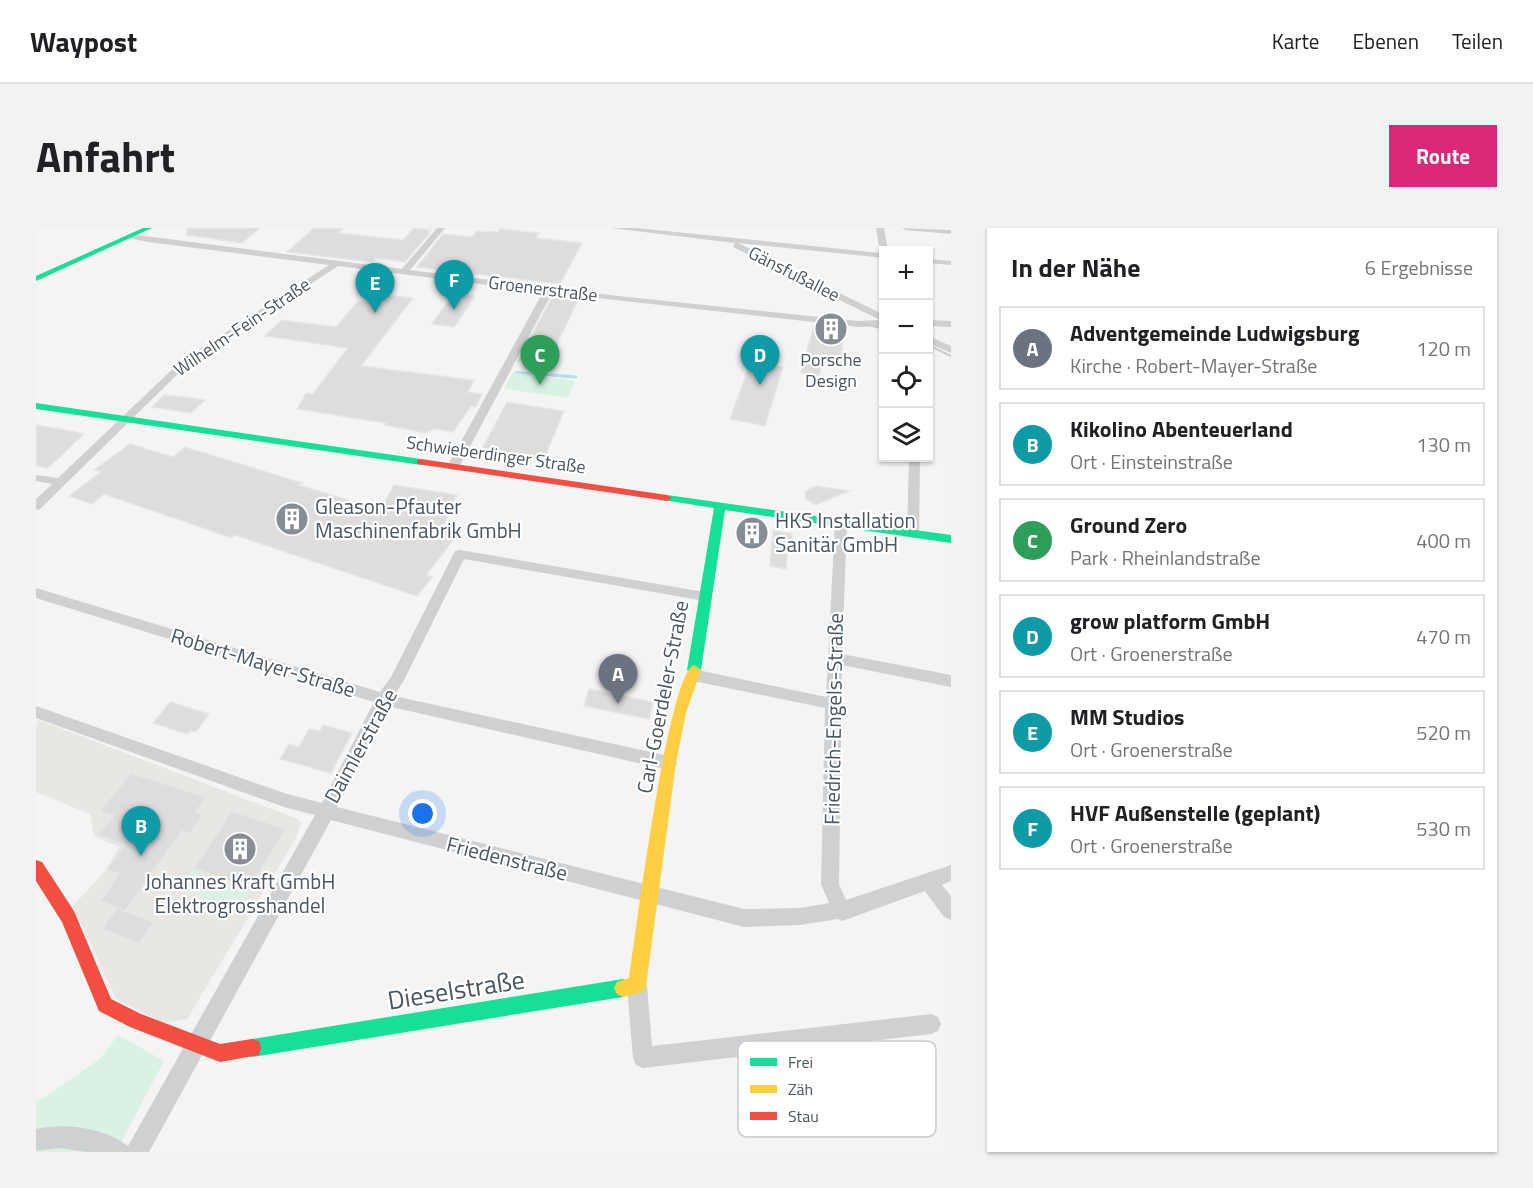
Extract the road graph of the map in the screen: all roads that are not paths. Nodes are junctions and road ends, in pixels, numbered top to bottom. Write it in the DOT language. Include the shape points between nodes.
graph roads {
  1 [pos="149,228"];
  2 [pos="441,228"];
  3 [pos="615,228"];
  4 [pos="704,228"];
  5 [pos="880,228"];
  6 [pos="906,228"];
  7 [pos="945,230"];
  8 [pos="132,236"];
  9 [pos="727,240"];
  10 [pos="883,246"];
  11 [pos="879,255"];
  12 [pos="933,261"];
  13 [pos="951,263"];
  14 [pos="336,264"];
  15 [pos="404,272"];
  16 [pos="36,279"];
  17 [pos="549,290"];
  18 [pos="879,318"];
  19 [pos="879,321"];
  20 [pos="933,323"];
  21 [pos="951,324"];
  22 [pos="36,406"];
  23 [pos="124,419"];
  24 [pos="914,462"];
  25 [pos="453,467"];
  26 [pos="36,478"];
  27 [pos="59,482"];
  28 [pos="36,506"];
  29 [pos="720,507"];
  30 [pos="841,523"];
  31 [pos="913,534"];
  32 [pos="951,539"];
  33 [pos="36,593"];
  34 [pos="705,596"];
  35 [pos="834,658"];
  36 [pos="693,675"];
  37 [pos="951,681"];
  38 [pos="383,699"];
  39 [pos="833,704"];
  40 [pos="37,714"];
  41 [pos="669,763"];
  42 [pos="326,812"];
  43 [pos="36,867"];
  44 [pos="951,873"];
  45 [pos="928,881"];
  46 [pos="650,896"];
  47 [pos="951,911"];
  48 [pos="842,912"];
  49 [pos="637,986"];
  50 [pos="931,1024"];
  51 [pos="787,1041"];
  52 [pos="195,1043"];
  53 [pos="738,1047"];
  54 [pos="36,1140"];
  55 [pos="120,1152"];
  56 [pos="136,1152"];
  1 -- 8 [label="street"];
  2 -- 15 [label="street"];
  3 -- 9 [label="street"];
  4 -- 9 [label="street, Gänsfußallee"];
  5 -- 10 [label="street"];
  6 -- 7 [label="street"];
  8 -- 14 [label="street, Groenerstraße"];
  8 -- 16 [label="street"];
  9 -- 11 [label="street"];
  9 -- 18 [label="street, Gänsfußallee"];
  12 -- 13 [label="street"];
  14 -- 15 [label="street, Groenerstraße"];
  14 -- 23 [label="street, Wilhelm-Fein-Straße" via="183,364"];
  15 -- 17 [label="street, Groenerstraße"];
  17 -- 19 [label="street, Groenerstraße" via="829,321"];
  17 -- 25 [label="street"];
  20 -- 21 [label="street"];
  22 -- 23 [label="street, Schwieberdinger Straße"];
  23 -- 25 [label="street, Schwieberdinger Straße"];
  23 -- 27 [label="street, Wilhelm-Fein-Straße"];
  24 -- 31 [label="street"];
  25 -- 29 [label="street, Schwieberdinger Straße"];
  26 -- 27 [label="street"];
  27 -- 28 [label="street, Wilhelm-Fein-Straße"];
  29 -- 30 [label="street, Schwieberdinger Straße"];
  29 -- 34 [label="street, Carl-Goerdeler-Straße"];
  30 -- 31 [label="street, Schwieberdinger Straße"];
  30 -- 35 [label="street, Friedrich-Engels-Straße"];
  31 -- 32 [label="street, Schwieberdinger Straße"];
  33 -- 38 [label="street, Robert-Mayer-Straße"];
  34 -- 36 [label="street, Carl-Goerdeler-Straße"];
  34 -- 38 [label="street, Daimlerstraße" via="460,554 397,680"];
  35 -- 37 [label="street"];
  35 -- 39 [label="street, Friedrich-Engels-Straße"];
  36 -- 39 [label="street"];
  36 -- 41 [label="street, Carl-Goerdeler-Straße" via="679,713"];
  38 -- 41 [label="street, Robert-Mayer-Straße"];
  38 -- 42 [label="street, Daimlerstraße"];
  39 -- 48 [label="street, Friedrich-Engels-Straße" via="830,884"];
  40 -- 42 [label="street, Friedenstraße"];
  41 -- 46 [label="street, Carl-Goerdeler-Straße"];
  42 -- 46 [label="street, Friedenstraße"];
  42 -- 52 [label="street, Daimlerstraße"];
  43 -- 52 [label="street, Dieselstraße" via="68,917 105,1005"];
  44 -- 45 [label="street, Friedenstraße"];
  45 -- 47 [label="street"];
  45 -- 48 [label="street, Friedenstraße"];
  46 -- 48 [label="street, Friedenstraße" via="744,918 806,918"];
  46 -- 49 [label="street"];
  49 -- 52 [label="street, Dieselstraße" via="220,1053"];
  49 -- 53 [label="street" via="643,1058"];
  50 -- 51 [label="street"];
  52 -- 56 [label="street, Daimlerstraße"];
  54 -- 55 [label="street" via="55,1135"];
}
